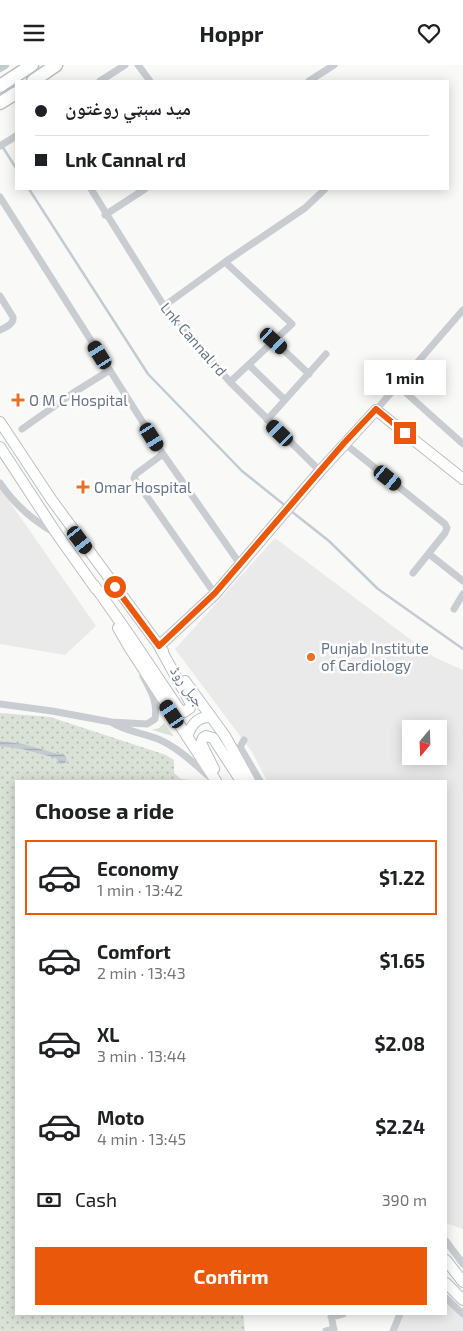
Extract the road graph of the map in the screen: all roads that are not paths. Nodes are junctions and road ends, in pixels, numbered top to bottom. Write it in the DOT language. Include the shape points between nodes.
graph roads {
  1 [pos="32,65"];
  2 [pos="56,65"];
  3 [pos="125,65"];
  4 [pos="138,65"];
  5 [pos="334,65"];
  6 [pos="34,80"];
  7 [pos="102,80"];
  8 [pos="149,80"];
  9 [pos="311,80"];
  10 [pos="0,86"];
  11 [pos="15,94"];
  12 [pos="0,103"];
  13 [pos="15,137"];
  14 [pos="3,144"];
  15 [pos="92,190"];
  16 [pos="144,190"];
  17 [pos="324,190"];
  18 [pos="1,200"];
  19 [pos="106,215"];
  20 [pos="225,262"];
  21 [pos="0,296"];
  22 [pos="164,307"];
  23 [pos="463,310"];
  24 [pos="0,330"];
  25 [pos="274,341"];
  26 [pos="326,354"];
  27 [pos="250,365"];
  28 [pos="110,370"];
  29 [pos="309,374"];
  30 [pos="230,382"];
  31 [pos="396,384"];
  32 [pos="284,399"];
  33 [pos="376,409"];
  34 [pos="267,420"];
  35 [pos="0,421"];
  36 [pos="22,429"];
  37 [pos="344,443"];
  38 [pos="463,445"];
  39 [pos="0,447"];
  40 [pos="163,454"];
  41 [pos="320,471"];
  42 [pos="463,479"];
  43 [pos="0,483"];
  44 [pos="57,534"];
  45 [pos="429,554"];
  46 [pos="240,564"];
  47 [pos="413,573"];
  48 [pos="463,581"];
  49 [pos="94,585"];
  50 [pos="215,593"];
  51 [pos="463,594"];
  52 [pos="454,609"];
  53 [pos="159,646"];
  54 [pos="129,647"];
  55 [pos="0,704"];
  56 [pos="211,717"];
  57 [pos="110,722"];
  58 [pos="187,737"];
  59 [pos="244,740"];
  60 [pos="215,780"];
  61 [pos="215,780"];
  62 [pos="220,780"];
  63 [pos="240,780"];
  64 [pos="249,780"];
  65 [pos="259,780"];
  66 [pos="447,1242"];
  67 [pos="447,1262"];
  68 [pos="463,1264"];
  69 [pos="463,1282"];
  70 [pos="447,1284"];
  71 [pos="447,1299"];
  72 [pos="463,1300"];
  73 [pos="463,1314"];
  74 [pos="400,1315"];
  75 [pos="331,1316"];
  76 [pos="331,1330"];
  77 [pos="393,1331"];
  1 -- 10 [label="highway"];
  2 -- 6 [label="highway"];
  3 -- 7 [label="street"];
  4 -- 8 [label="street"];
  5 -- 9 [label="street"];
  11 -- 12 [label="highway"];
  13 -- 14 [label="street"];
  15 -- 19 [label="street, Lnk Cannal rd"];
  16 -- 19 [label="street"];
  17 -- 20 [label="street" via="305,208"];
  18 -- 28 [label="street"];
  19 -- 22 [label="street, Lnk Cannal rd"];
  20 -- 22 [label="street"];
  20 -- 25 [label="street" via="292,324"];
  21 -- 24 [label="street" via="13,320"];
  22 -- 30 [label="street, Lnk Cannal rd"];
  23 -- 31 [label="street"];
  25 -- 27 [label="street"];
  25 -- 29 [label="street"];
  26 -- 29 [label="street"];
  27 -- 30 [label="street"];
  27 -- 32 [label="street"];
  28 -- 36 [label="street"];
  28 -- 40 [label="street"];
  29 -- 32 [label="street"];
  30 -- 34 [label="street, Lnk Cannal rd"];
  31 -- 33 [label="street"];
  31 -- 38 [label="street"];
  32 -- 34 [label="street"];
  33 -- 37 [label="main road"];
  33 -- 42 [label="main road"];
  34 -- 41 [label="street, Lnk Cannal rd"];
  35 -- 53 [label="main road, جیل روڈ" via="51,499"];
  37 -- 41 [label="main road"];
  37 -- 45 [label="street" via="445,524 445,533"];
  39 -- 44 [label="main road, جیل روڈ"];
  40 -- 46 [label="street"];
  40 -- 50 [label="street" via="134,478"];
  41 -- 46 [label="main road"];
  43 -- 44 [label="street" via="22,509"];
  44 -- 49 [label="main road, جیل روڈ"];
  45 -- 47 [label="street"];
  45 -- 48 [label="street"];
  46 -- 50 [label="main road"];
  49 -- 53 [label="main road" via="179,709 188,711 191,704"];
  49 -- 54 [label="main road, جیل روڈ"];
  50 -- 53 [label="main road"];
  51 -- 52 [label="street"];
  53 -- 56 [label="main road, جیل روڈ"];
  54 -- 57 [label="street" via="156,701 155,719 147,724"];
  54 -- 58 [label="main road, جیل روڈ"];
  55 -- 57 [label="street"];
  56 -- 58 [label="main road" via="194,722"];
  56 -- 64 [label="main road, جیل روڈ"];
  57 -- 60 [label="street" via="176,748"];
  58 -- 61 [label="main road, جیل روڈ"];
  59 -- 65 [label="street" via="240,747"];
  62 -- 63 [label="main road" via="202,743 206,736 213,738"];
  66 -- 68 [label="street"];
  67 -- 69 [label="main road"];
  70 -- 72 [label="main road"];
  71 -- 73 [label="street"];
  74 -- 77 [label="street"];
  75 -- 76 [label="street"];
}
